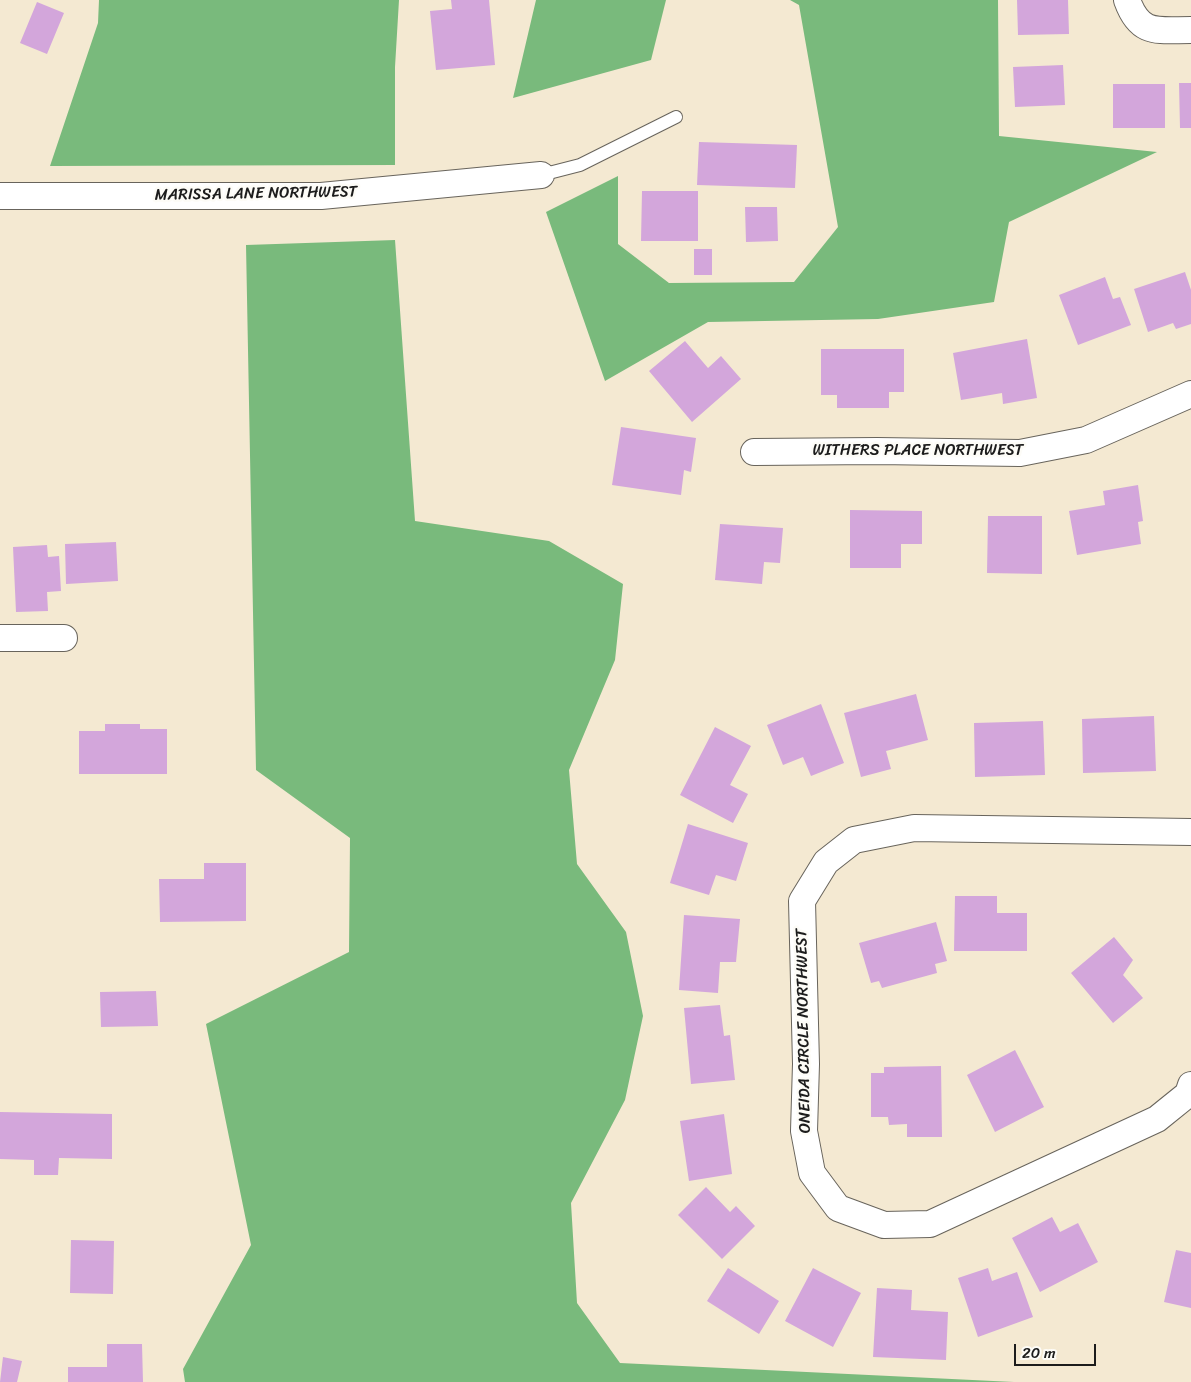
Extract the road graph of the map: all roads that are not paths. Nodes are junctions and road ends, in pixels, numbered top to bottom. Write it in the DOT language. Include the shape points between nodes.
graph roads {
  1 [pos="1127,0"];
  2 [pos="1191,30"];
  3 [pos="676,117"];
  4 [pos="541,175"];
  5 [pos="0,196"];
  6 [pos="1191,394"];
  7 [pos="754,452"];
  8 [pos="0,638"];
  9 [pos="64,638"];
  10 [pos="1191,832"];
  11 [pos="1191,1085"];
  1 -- 2 [label="street" via="1133,18 1145,27"];
  3 -- 4 [label="lane" via="580,165"];
  4 -- 5 [label="street, MARISSA LANE NORTHWEST" via="321,196"];
  6 -- 7 [label="street, WITHERS PLACE NORTHWEST" via="1086,440 1020,454"];
  8 -- 9 [label="street"];
  10 -- 11 [label="street, ONEIDA CIRCLE NORTHWEST" via="914,828 854,840 826,862 802,902 806,1064 804,1131 812,1173 838,1208 884,1224 930,1224 1157,1119 1188,1094"];
}
